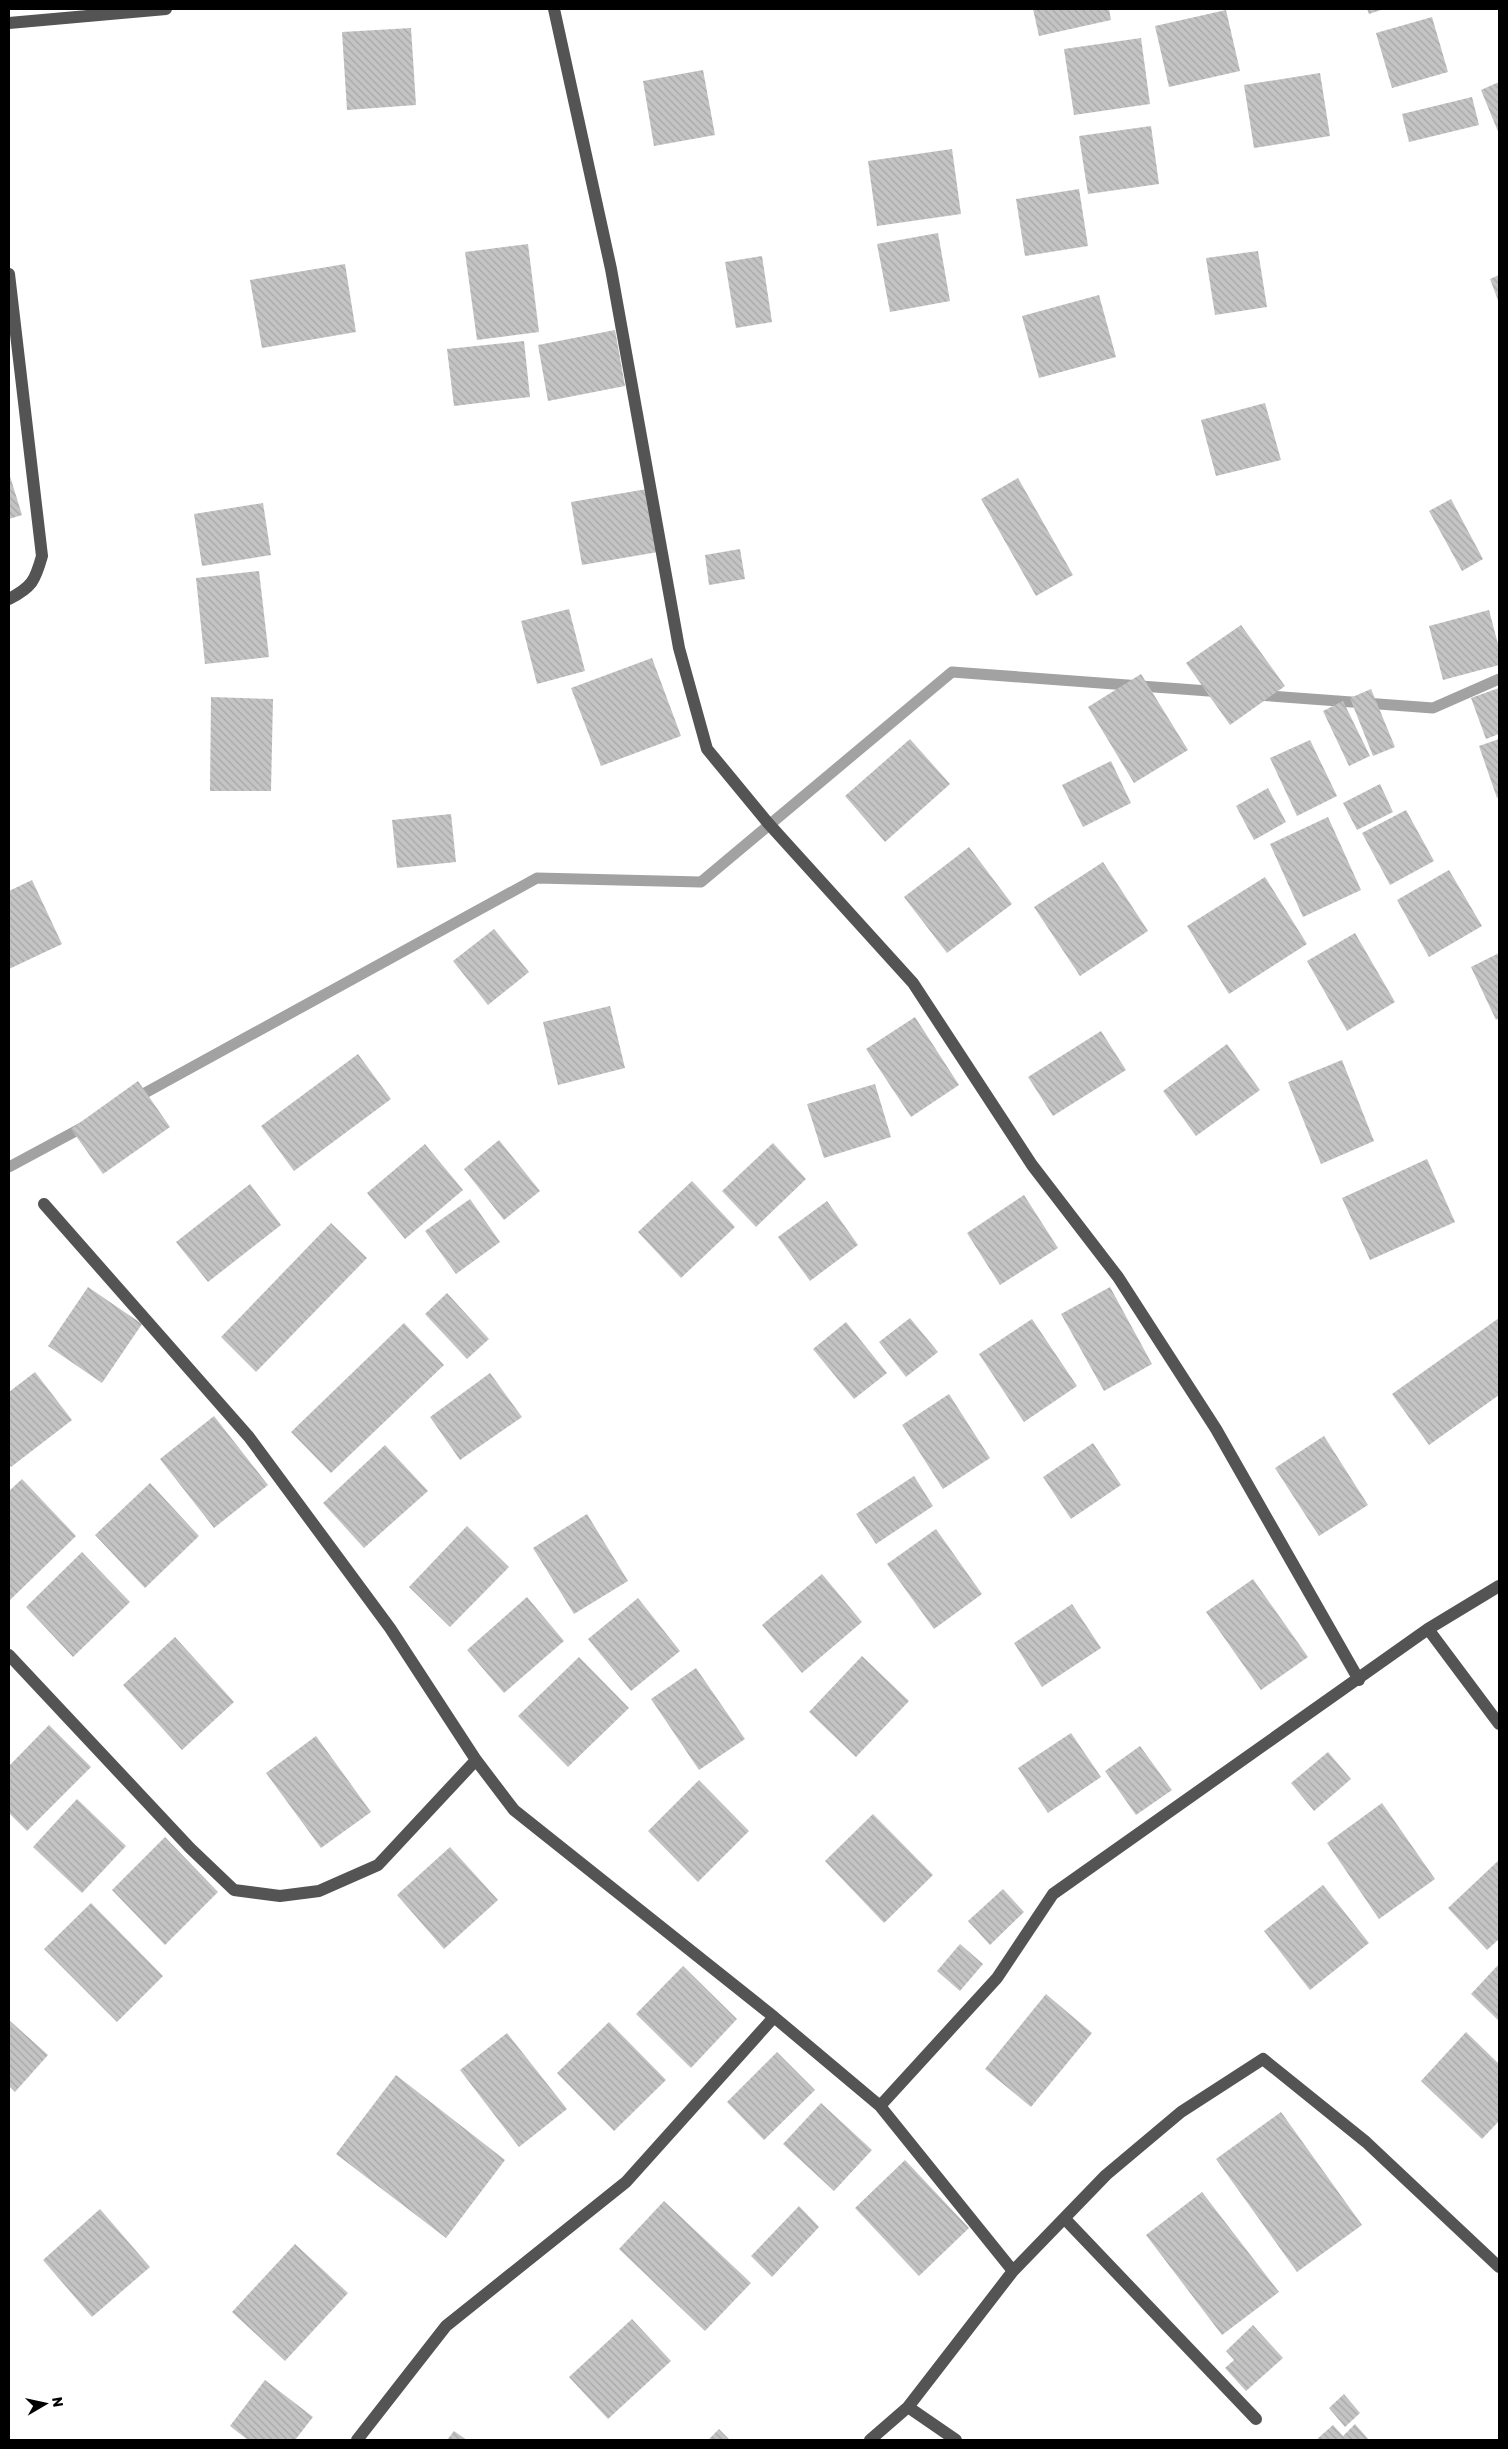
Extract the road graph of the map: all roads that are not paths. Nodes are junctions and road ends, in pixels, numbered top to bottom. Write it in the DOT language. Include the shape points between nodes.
graph roads {
  1 [pos="166,9"];
  2 [pos="554,9"];
  3 [pos="9,23"];
  4 [pos="9,274"];
  5 [pos="9,599"];
  6 [pos="44,1204"];
  7 [pos="1499,1586"];
  8 [pos="1428,1629"];
  9 [pos="9,1655"];
  10 [pos="1358,1680"];
  11 [pos="1499,1724"];
  12 [pos="476,1760"];
  13 [pos="774,2017"];
  14 [pos="880,2106"];
  15 [pos="1065,2218"];
  16 [pos="1499,2267"];
  17 [pos="1013,2271"];
  18 [pos="908,2407"];
  19 [pos="1256,2419"];
  20 [pos="356,2440"];
  21 [pos="870,2440"];
  22 [pos="956,2440"];
  1 -- 3 [label="street"];
  2 -- 10 [label="street" via="611,269 679,648 707,749 768,824 913,983 1032,1165 1118,1277 1216,1429"];
  4 -- 5 [label="street" via="42,556 38,572 27,589"];
  6 -- 12 [label="street" via="249,1437 390,1628"];
  7 -- 8 [label="street"];
  8 -- 10 [label="street"];
  8 -- 11 [label="street"];
  9 -- 12 [label="street" via="190,1848 234,1890 280,1896 319,1891 378,1865"];
  10 -- 14 [label="street" via="1053,1894 997,1978"];
  12 -- 13 [label="street" via="514,1810"];
  13 -- 14 [label="street"];
  13 -- 20 [label="street" via="626,2182 446,2326"];
  14 -- 17 [label="street"];
  15 -- 16 [label="street" via="1106,2175 1181,2112 1263,2059 1366,2142"];
  15 -- 17 [label="street"];
  15 -- 19 [label="street"];
  17 -- 18 [label="street"];
  18 -- 21 [label="street"];
  18 -- 22 [label="street"];
}
